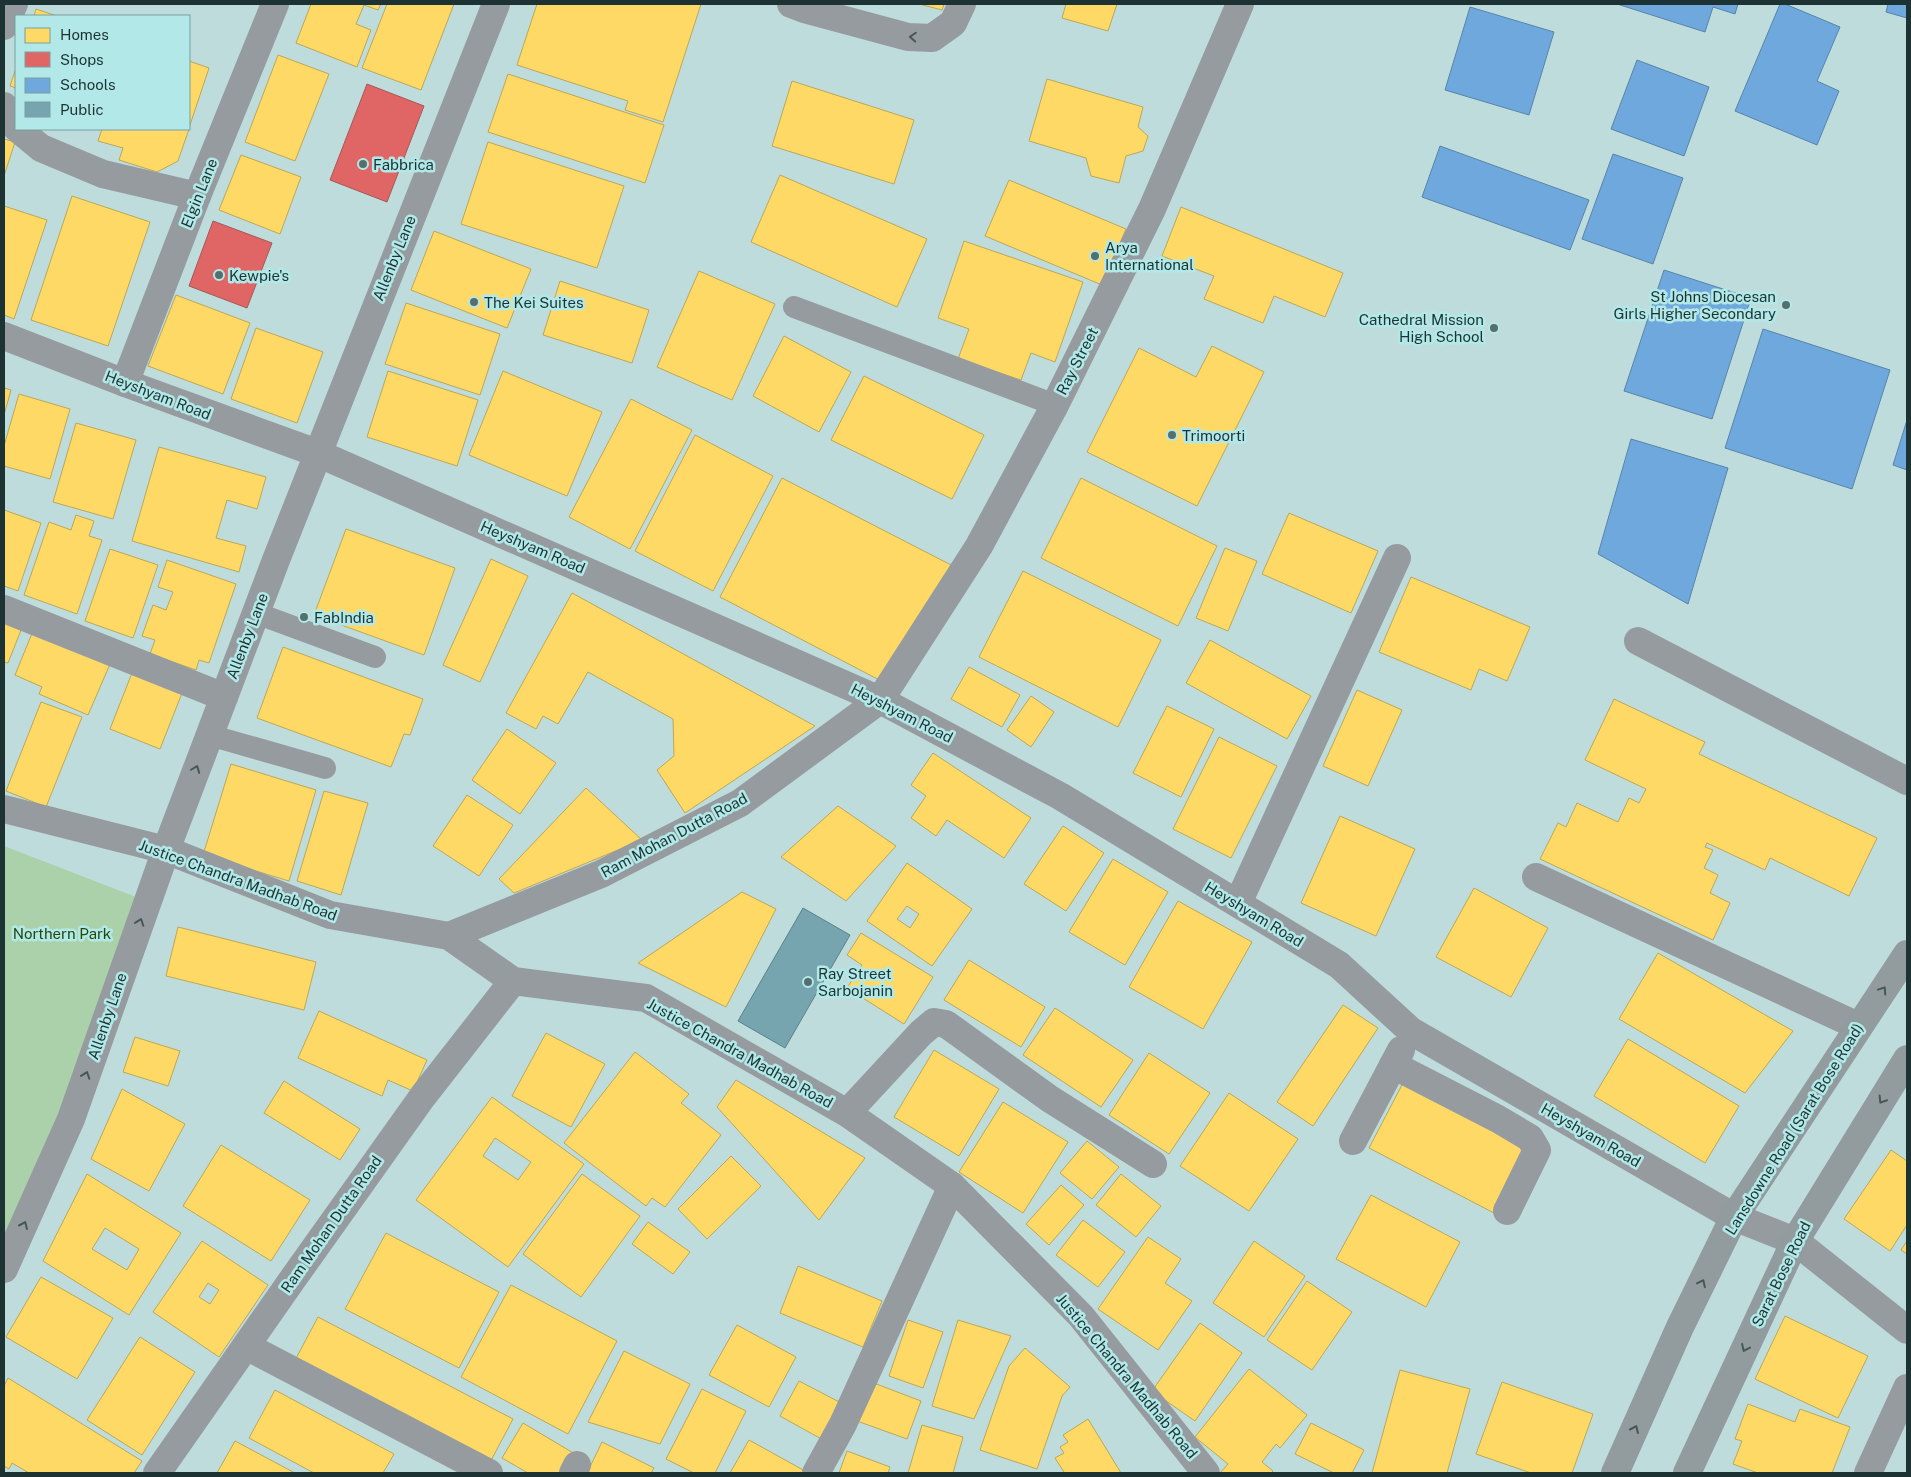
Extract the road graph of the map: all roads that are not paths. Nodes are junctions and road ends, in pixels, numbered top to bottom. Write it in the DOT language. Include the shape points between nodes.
graph roads {
  1 [pos="14,4"];
  2 [pos="275,4"];
  3 [pos="496,4"];
  4 [pos="791,4"];
  5 [pos="962,4"];
  6 [pos="1240,4"];
  7 [pos="4,26"];
  8 [pos="4,106"];
  9 [pos="15,125"];
  10 [pos="19,130"];
  11 [pos="197,196"];
  12 [pos="794,307"];
  13 [pos="4,336"];
  14 [pos="126,384"];
  15 [pos="1055,405"];
  16 [pos="317,453"];
  17 [pos="1397,558"];
  18 [pos="4,610"];
  19 [pos="256,613"];
  20 [pos="1638,640"];
  21 [pos="375,657"];
  22 [pos="224,697"];
  23 [pos="880,700"];
  24 [pos="209,735"];
  25 [pos="325,768"];
  26 [pos="1907,781"];
  27 [pos="4,809"];
  28 [pos="166,850"];
  29 [pos="1536,877"];
  30 [pos="1238,904"];
  31 [pos="449,936"];
  32 [pos="1907,954"];
  33 [pos="513,981"];
  34 [pos="1858,1026"];
  35 [pos="1411,1031"];
  36 [pos="1907,1059"];
  37 [pos="1393,1065"];
  38 [pos="1545,1108"];
  39 [pos="847,1113"];
  40 [pos="1530,1138"];
  41 [pos="1353,1142"];
  42 [pos="1153,1164"];
  43 [pos="952,1186"];
  44 [pos="1507,1211"];
  45 [pos="1734,1218"];
  46 [pos="1795,1241"];
  47 [pos="4,1269"];
  48 [pos="1907,1330"];
  49 [pos="246,1346"];
  50 [pos="1907,1388"];
  51 [pos="157,1473"];
  52 [pos="489,1473"];
  53 [pos="816,1473"];
  54 [pos="1206,1473"];
  55 [pos="1615,1473"];
  56 [pos="1686,1473"];
  57 [pos="1868,1473"];
  1 -- 7 [label="street"];
  2 -- 11 [label="street, Elgin Lane"];
  3 -- 16 [label="street, Allenby Lane"];
  5 -- 4 [label="street, one-way" via="953,23 932,38 908,37"];
  6 -- 15 [label="street, Ray Street" via="1152,209"];
  8 -- 9 [label="street"];
  10 -- 11 [label="street" via="41,148 102,174"];
  11 -- 14 [label="street, Elgin Lane"];
  12 -- 15 [label="lane"];
  13 -- 14 [label="street, Heyshyam Road"];
  14 -- 16 [label="street, Heyshyam Road"];
  15 -- 23 [label="street, Ray Street" via="979,546"];
  16 -- 19 [label="street, Allenby Lane"];
  16 -- 23 [label="street, Heyshyam Road"];
  17 -- 30 [label="street"];
  18 -- 22 [label="street"];
  19 -- 21 [label="lane"];
  19 -- 22 [label="street, Allenby Lane"];
  20 -- 26 [label="street"];
  22 -- 24 [label="street, Allenby Lane"];
  23 -- 30 [label="street, Heyshyam Road" via="1060,796"];
  23 -- 31 [label="street, Ram Mohan Dutta Road" via="740,803 602,874"];
  24 -- 25 [label="lane"];
  28 -- 24 [label="street, Allenby Lane, one-way"];
  27 -- 28 [label="street, Justice Chandra Madhab Road"];
  28 -- 31 [label="street, Justice Chandra Madhab Road" via="330,915"];
  47 -- 28 [label="street, Allenby Lane, one-way" via="70,1119"];
  29 -- 34 [label="street"];
  30 -- 35 [label="street, Heyshyam Road" via="1340,965"];
  31 -- 33 [label="street, Justice Chandra Madhab Road"];
  34 -- 32 [label="main road, Lansdowne Road (Sarat Bose Road), one-way"];
  33 -- 39 [label="street, Justice Chandra Madhab Road" via="646,998"];
  33 -- 49 [label="street, Ram Mohan Dutta Road" via="423,1096"];
  34 -- 45 [label="main road, Lansdowne Road (Sarat Bose Road)"];
  35 -- 37 [label="street"];
  35 -- 38 [label="street, Heyshyam Road"];
  36 -- 46 [label="main road, Sarat Bose Road, one-way"];
  37 -- 40 [label="street"];
  37 -- 41 [label="street"];
  38 -- 40 [label="street"];
  38 -- 45 [label="street, Heyshyam Road"];
  39 -- 42 [label="street" via="921,1033 934,1022 946,1024 1050,1099"];
  39 -- 43 [label="street, Justice Chandra Madhab Road"];
  40 -- 44 [label="street" via="1537,1150"];
  43 -- 53 [label="street" via="844,1424"];
  43 -- 54 [label="street, Justice Chandra Madhab Road" via="1081,1316"];
  45 -- 46 [label="street, Heyshyam Road"];
  55 -- 45 [label="main road, Lansdowne Road (Sarat Bose Road), one-way" via="1680,1326"];
  46 -- 48 [label="street, Heyshyam Road"];
  46 -- 56 [label="main road, Sarat Bose Road, one-way"];
  49 -- 51 [label="street, Ram Mohan Dutta Road"];
  49 -- 52 [label="street"];
  50 -- 57 [label="street"];
}
